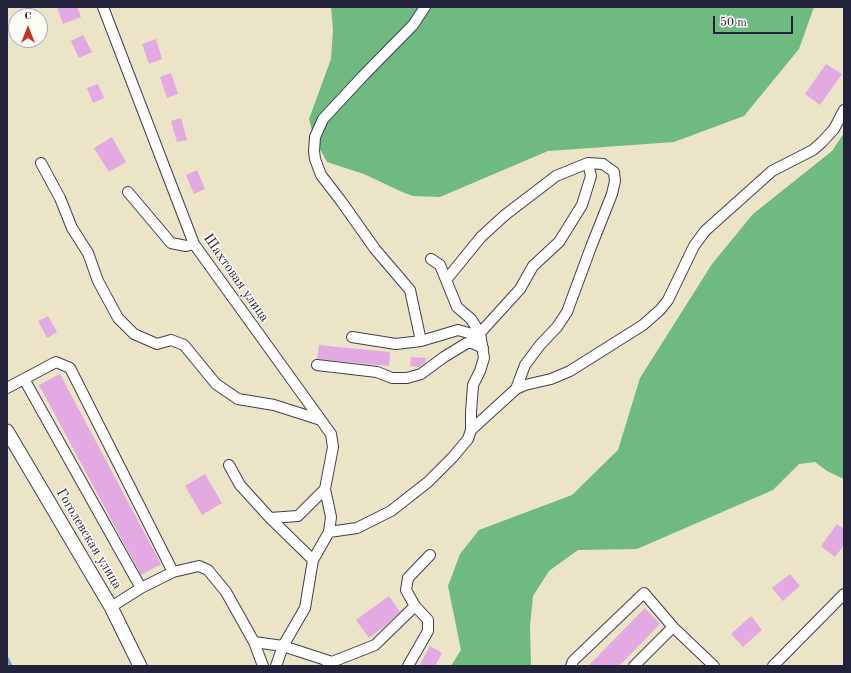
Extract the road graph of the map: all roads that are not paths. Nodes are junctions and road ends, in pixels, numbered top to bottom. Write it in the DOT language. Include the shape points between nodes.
graph roads {
  1 [pos="103,7"];
  2 [pos="425,7"];
  3 [pos="844,110"];
  4 [pos="41,163"];
  5 [pos="588,163"];
  6 [pos="128,192"];
  7 [pos="194,244"];
  8 [pos="431,259"];
  9 [pos="446,280"];
  10 [pos="480,333"];
  11 [pos="352,337"];
  12 [pos="420,341"];
  13 [pos="483,348"];
  14 [pos="317,365"];
  15 [pos="24,379"];
  16 [pos="7,388"];
  17 [pos="516,389"];
  18 [pos="321,420"];
  19 [pos="470,430"];
  20 [pos="7,431"];
  21 [pos="229,465"];
  22 [pos="325,489"];
  23 [pos="270,518"];
  24 [pos="329,532"];
  25 [pos="430,555"];
  26 [pos="313,560"];
  27 [pos="173,572"];
  28 [pos="141,588"];
  29 [pos="844,594"];
  30 [pos="414,606"];
  31 [pos="111,607"];
  32 [pos="673,627"];
  33 [pos="254,642"];
  34 [pos="283,646"];
  35 [pos="329,664"];
  36 [pos="573,664"];
  37 [pos="140,666"];
  38 [pos="263,666"];
  39 [pos="276,666"];
  40 [pos="408,666"];
  41 [pos="634,666"];
  42 [pos="714,666"];
  43 [pos="773,666"];
  1 -- 7 [label="street, Шахтовая улица"];
  2 -- 12 [label="street" via="413,25 323,119 315,138 314,151 321,175 375,250 410,290"];
  3 -- 17 [label="street" via="834,128 813,150 772,170 705,231 694,246 668,300 643,325 570,371"];
  4 -- 18 [label="street" via="60,198 72,228 88,253 101,287 118,318 134,334 157,344 171,340 184,345 216,384 238,398"];
  5 -- 9 [label="street" via="556,176 505,215 481,237"];
  5 -- 10 [label="street" via="591,176 582,205 559,242 533,266 520,289"];
  5 -- 17 [label="street" via="603,164 614,172 616,181 612,194 567,312 558,327 540,345 525,366"];
  6 -- 7 [label="street" via="171,243 186,246"];
  7 -- 18 [label="street, Шахтовая улица"];
  8 -- 9 [label="street" via="440,265"];
  9 -- 10 [label="street" via="457,307"];
  10 -- 13 [label="street"];
  11 -- 12 [label="street" via="396,344"];
  12 -- 13 [label="street" via="458,330 472,334"];
  13 -- 14 [label="street" via="467,343 420,374 407,378 392,378 377,372"];
  13 -- 19 [label="street" via="484,358 473,385"];
  15 -- 16 [label="street"];
  15 -- 27 [label="street" via="56,362 70,368"];
  15 -- 28 [label="street"];
  17 -- 19 [label="street"];
  18 -- 22 [label="street, Шахтовая улица" via="330,431 333,443"];
  19 -- 24 [label="street" via="468,439 452,458 428,482 390,511 357,528"];
  20 -- 31 [label="main road, Гоголевская улица"];
  21 -- 23 [label="street" via="240,485"];
  22 -- 23 [label="street" via="298,516"];
  22 -- 24 [label="street, Шахтовая улица" via="331,517"];
  23 -- 26 [label="street"];
  24 -- 26 [label="street"];
  25 -- 30 [label="street" via="408,578 406,590"];
  26 -- 34 [label="street" via="305,608"];
  27 -- 28 [label="street"];
  27 -- 33 [label="street" via="199,566 208,570 226,592"];
  28 -- 31 [label="street"];
  29 -- 43 [label="street"];
  30 -- 35 [label="street" via="375,644"];
  30 -- 40 [label="street" via="428,620 428,632"];
  31 -- 37 [label="main road, Гоголевская улица"];
  32 -- 36 [label="street" via="644,593"];
  32 -- 41 [label="street"];
  32 -- 42 [label="street"];
  33 -- 34 [label="street"];
  33 -- 38 [label="street"];
  34 -- 35 [label="street"];
  34 -- 39 [label="street"];
}
